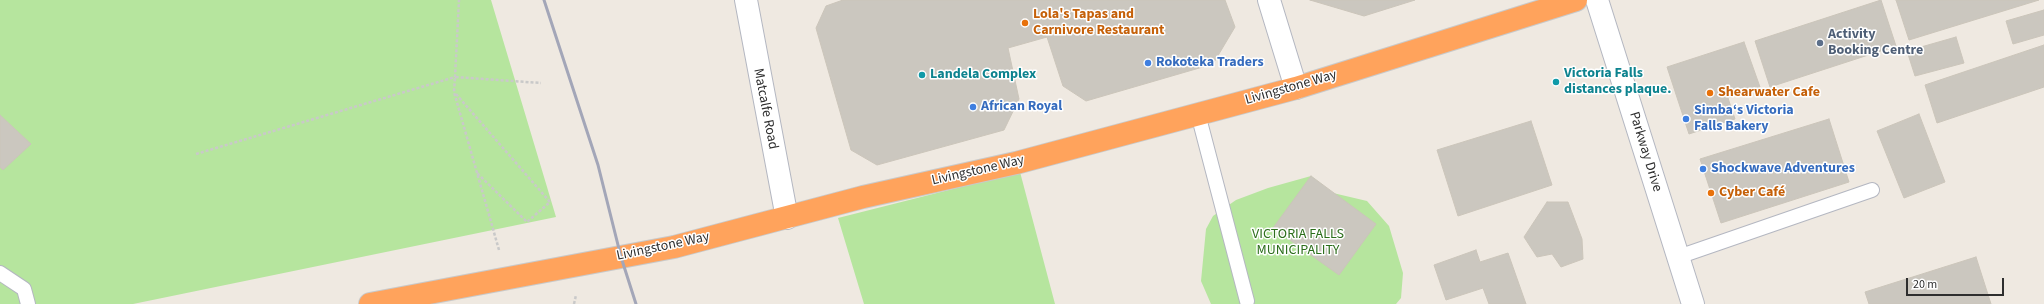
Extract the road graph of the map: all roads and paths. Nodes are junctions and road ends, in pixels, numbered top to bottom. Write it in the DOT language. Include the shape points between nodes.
graph roads {
  1 [pos="459,0"];
  2 [pos="746,0"];
  3 [pos="1269,0"];
  4 [pos="1576,0"];
  5 [pos="1598,0"];
  6 [pos="455,77"];
  7 [pos="541,83"];
  8 [pos="1296,88"];
  9 [pos="454,92"];
  10 [pos="1198,114"];
  11 [pos="196,154"];
  12 [pos="476,172"];
  13 [pos="1872,190"];
  14 [pos="787,218"];
  15 [pos="1678,257"];
  16 [pos="0,273"];
  17 [pos="508,278"];
  18 [pos="1247,301"];
  19 [pos="396,302"];
  20 [pos="28,304"];
  21 [pos="370,304"];
  22 [pos="1693,304"];
  1 -- 6 [label="path"];
  2 -- 14 [label="street, Matcalfe Road"];
  3 -- 8 [label="street"];
  4 -- 8 [label="highway, Livingstone Way"];
  5 -- 15 [label="street, Parkway Drive"];
  6 -- 7 [label="path"];
  6 -- 9 [label="path"];
  6 -- 11 [label="path"];
  8 -- 10 [label="highway, Livingstone Way"];
  9 -- 12 [label="path"];
  9 -- 12 [label="path" via="550,202 527,222"];
  10 -- 14 [label="highway, Livingstone Way" via="1016,163 863,197"];
  10 -- 18 [label="lane"];
  12 -- 17 [label="path"];
  13 -- 15 [label="lane"];
  14 -- 17 [label="highway, Livingstone Way" via="674,247"];
  15 -- 22 [label="street, Parkway Drive"];
  16 -- 20 [label="lane" via="24,289"];
  17 -- 19 [label="highway, Livingstone Way"];
  19 -- 21 [label="highway, Livingstone Way"];
}
